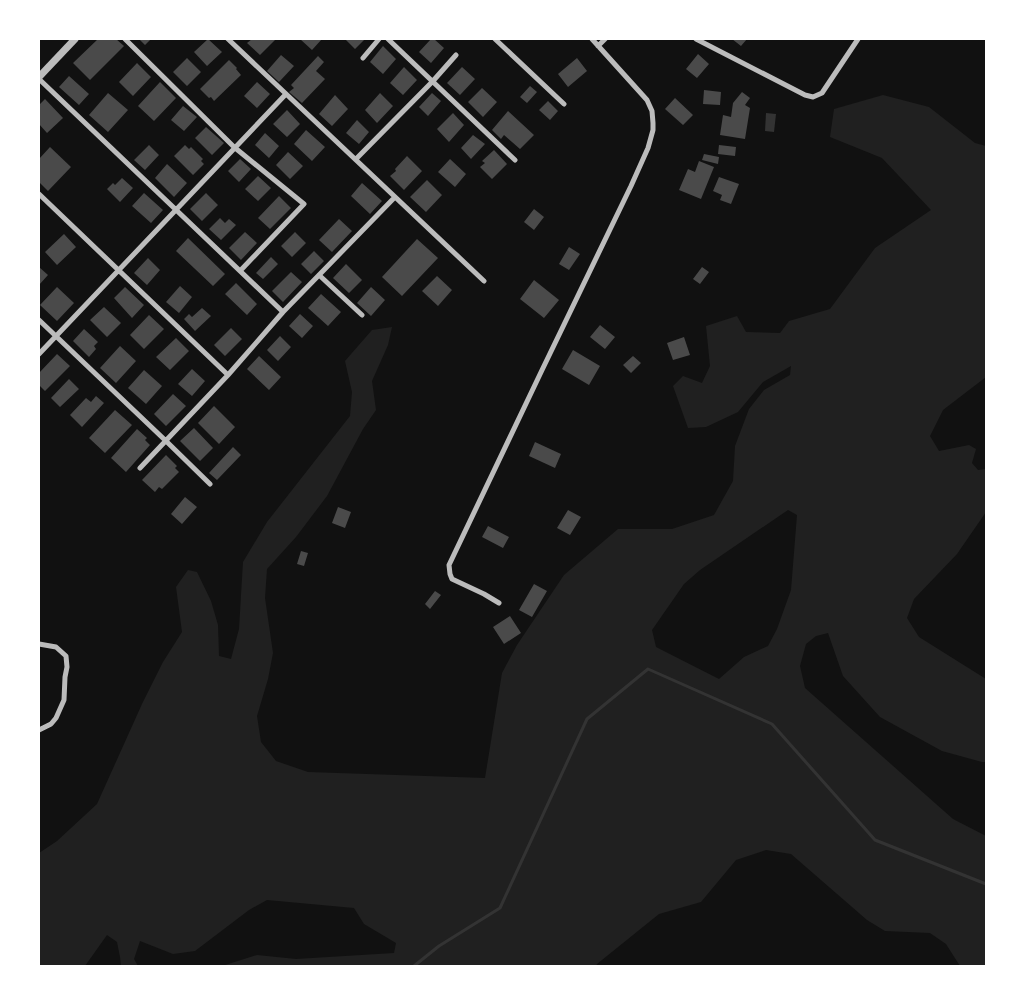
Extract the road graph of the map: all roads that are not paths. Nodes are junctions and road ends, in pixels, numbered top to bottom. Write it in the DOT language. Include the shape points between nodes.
graph roads {
  1 [pos="75,39"];
  2 [pos="126,39"];
  3 [pos="228,39"];
  4 [pos="238,39"];
  5 [pos="379,39"];
  6 [pos="388,39"];
  7 [pos="495,39"];
  8 [pos="592,39"];
  9 [pos="606,39"];
  10 [pos="696,39"];
  11 [pos="858,39"];
  12 [pos="234,44"];
  13 [pos="598,46"];
  14 [pos="456,55"];
  15 [pos="363,58"];
  16 [pos="39,78"];
  17 [pos="433,81"];
  18 [pos="286,94"];
  19 [pos="564,104"];
  20 [pos="234,147"];
  21 [pos="356,159"];
  22 [pos="515,160"];
  23 [pos="39,194"];
  24 [pos="395,197"];
  25 [pos="176,210"];
  26 [pos="118,270"];
  27 [pos="240,271"];
  28 [pos="319,275"];
  29 [pos="484,281"];
  30 [pos="283,312"];
  31 [pos="362,315"];
  32 [pos="39,320"];
  33 [pos="56,336"];
  34 [pos="39,354"];
  35 [pos="228,375"];
  36 [pos="166,441"];
  37 [pos="140,468"];
  38 [pos="210,484"];
  39 [pos="499,603"];
  40 [pos="39,644"];
  41 [pos="39,730"];
  1 -- 16 [label="street"];
  2 -- 20 [label="street"];
  3 -- 12 [label="street"];
  4 -- 12 [label="street"];
  5 -- 15 [label="street"];
  6 -- 17 [label="street"];
  7 -- 19 [label="street"];
  8 -- 13 [label="street"];
  9 -- 13 [label="street"];
  10 -- 11 [label="street" via="813,97 826,88"];
  12 -- 18 [label="street"];
  13 -- 39 [label="street" via="647,100 652,111 652,130 648,148 631,186 450,565 452,579"];
  14 -- 17 [label="street"];
  16 -- 25 [label="street"];
  17 -- 21 [label="street"];
  17 -- 22 [label="street"];
  18 -- 20 [label="street"];
  18 -- 21 [label="street"];
  20 -- 25 [label="street"];
  20 -- 27 [label="street" via="304,204"];
  21 -- 24 [label="street"];
  23 -- 26 [label="street"];
  24 -- 28 [label="street"];
  24 -- 29 [label="street"];
  25 -- 26 [label="street"];
  25 -- 27 [label="street"];
  26 -- 33 [label="street"];
  26 -- 35 [label="street"];
  27 -- 30 [label="street"];
  28 -- 30 [label="street"];
  28 -- 31 [label="street"];
  30 -- 35 [label="street"];
  32 -- 33 [label="street"];
  33 -- 34 [label="street"];
  33 -- 36 [label="street"];
  35 -- 36 [label="street"];
  36 -- 37 [label="street"];
  36 -- 38 [label="street"];
  40 -- 41 [label="street" via="56,647 66,656 67,667 64,700 56,718"];
}
